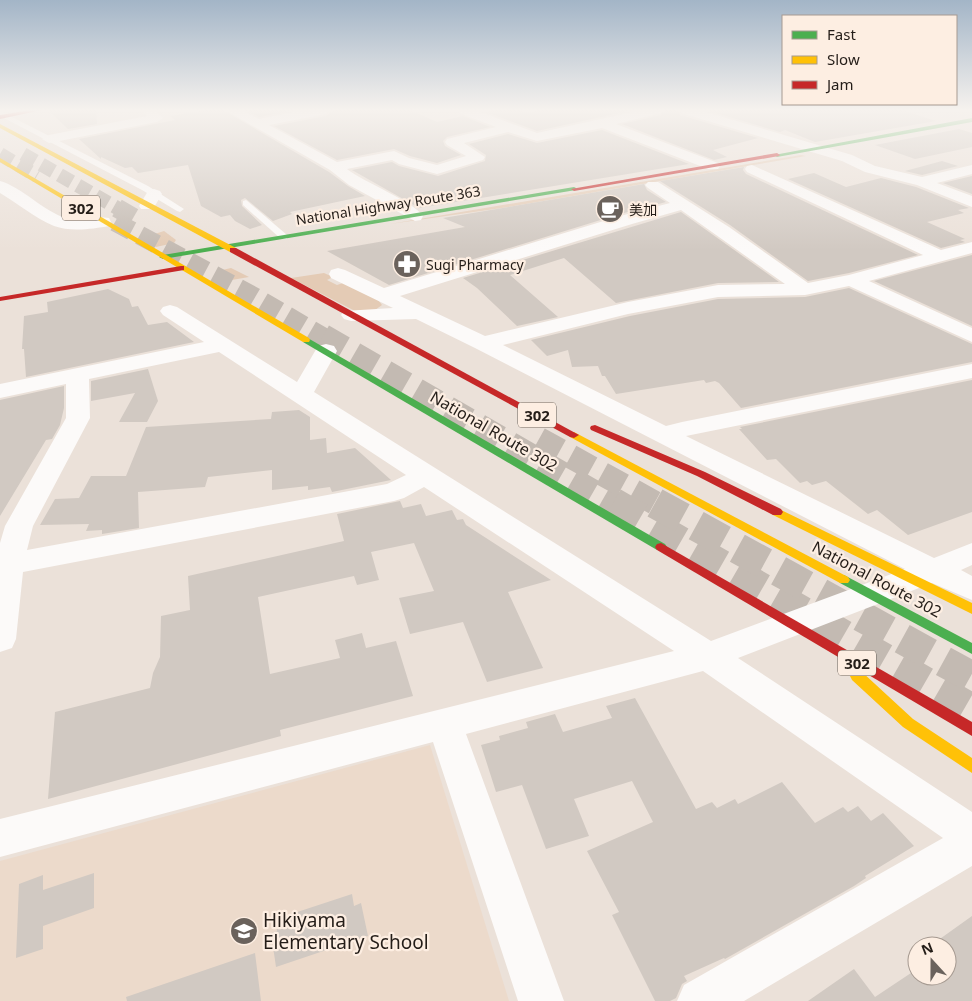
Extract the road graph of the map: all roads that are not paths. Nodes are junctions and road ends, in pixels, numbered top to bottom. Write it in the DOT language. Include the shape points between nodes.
graph roads {
  1 [pos="72,157"];
  2 [pos="79,157"];
  3 [pos="316,157"];
  4 [pos="385,157"];
  5 [pos="397,157"];
  6 [pos="478,157"];
  7 [pos="688,157"];
  8 [pos="768,157"];
  9 [pos="819,157"];
  10 [pos="841,157"];
  11 [pos="0,160"];
  12 [pos="712,166"];
  13 [pos="334,167"];
  14 [pos="972,168"];
  15 [pos="752,169"];
  16 [pos="922,182"];
  17 [pos="653,185"];
  18 [pos="1,187"];
  19 [pos="151,200"];
  20 [pos="24,201"];
  21 [pos="972,202"];
  22 [pos="246,203"];
  23 [pos="0,205"];
  24 [pos="682,205"];
  25 [pos="175,208"];
  26 [pos="415,216"];
  27 [pos="103,222"];
  28 [pos="284,238"];
  29 [pos="333,241"];
  30 [pos="226,247"];
  31 [pos="972,247"];
  32 [pos="264,253"];
  33 [pos="938,255"];
  34 [pos="245,256"];
  35 [pos="163,258"];
  36 [pos="227,260"];
  37 [pos="144,261"];
  38 [pos="200,265"];
  39 [pos="181,268"];
  40 [pos="340,277"];
  41 [pos="851,280"];
  42 [pos="805,289"];
  43 [pos="383,295"];
  44 [pos="0,299"];
  45 [pos="170,311"];
  46 [pos="417,313"];
  47 [pos="350,315"];
  48 [pos="972,336"];
  49 [pos="483,343"];
  50 [pos="222,345"];
  51 [pos="326,351"];
  52 [pos="434,360"];
  53 [pos="972,372"];
  54 [pos="77,376"];
  55 [pos="0,391"];
  56 [pos="301,395"];
  57 [pos="552,410"];
  58 [pos="587,425"];
  59 [pos="666,435"];
  60 [pos="426,475"];
  61 [pos="9,526"];
  62 [pos="972,553"];
  63 [pos="868,558"];
  64 [pos="9,564"];
  65 [pos="934,570"];
  66 [pos="972,589"];
  67 [pos="972,597"];
  68 [pos="972,610"];
  69 [pos="0,639"];
  70 [pos="815,639"];
  71 [pos="972,649"];
  72 [pos="708,656"];
  73 [pos="444,724"];
  74 [pos="972,730"];
  75 [pos="972,766"];
  76 [pos="972,835"];
  77 [pos="0,838"];
  78 [pos="972,844"];
  79 [pos="541,1001"];
  80 [pos="700,1001"];
  1 -- 19 [label="main road, National Route 302 / 302"];
  2 -- 19 [label="lane"];
  3 -- 13 [label="street"];
  4 -- 13 [label="street"];
  5 -- 6 [label="street" via="437,170"];
  7 -- 12 [label="street"];
  8 -- 12 [label="main road, National Highway Route 363"];
  9 -- 15 [label="main road, National Highway Route 363"];
  10 -- 16 [label="street" via="870,169"];
  11 -- 27 [label="main road, National Route 302 / 302"];
  12 -- 26 [label="main road, National Highway Route 363"];
  13 -- 26 [label="street"];
  14 -- 16 [label="street"];
  15 -- 17 [label="main road, National Highway Route 363"];
  15 -- 33 [label="street"];
  16 -- 21 [label="street"];
  17 -- 24 [label="street"];
  17 -- 29 [label="main road, National Highway Route 363"];
  18 -- 20 [label="street"];
  19 -- 25 [label="lane"];
  19 -- 30 [label="main road, National Route 302 / 302"];
  20 -- 23 [label="street"];
  20 -- 27 [label="street" via="60,222"];
  22 -- 28 [label="lane"];
  24 -- 42 [label="street"];
  24 -- 43 [label="street"];
  26 -- 28 [label="main road, National Highway Route 363"];
  27 -- 35 [label="main road, National Route 302 / 302"];
  28 -- 30 [label="main road, National Highway Route 363"];
  30 -- 34 [label="main road, National Route 302 / 302"];
  30 -- 35 [label="main road, National Highway Route 363"];
  31 -- 33 [label="street"];
  32 -- 34 [label="main road"];
  33 -- 41 [label="street"];
  34 -- 36 [label="main road"];
  34 -- 47 [label="main road, National Route 302 / 302"];
  35 -- 37 [label="main road, National Highway Route 363"];
  35 -- 39 [label="main road, National Route 302 / 302"];
  38 -- 39 [label="main road"];
  39 -- 44 [label="main road"];
  39 -- 51 [label="main road, National Route 302 / 302"];
  40 -- 43 [label="street"];
  41 -- 42 [label="street"];
  41 -- 48 [label="street"];
  42 -- 49 [label="street" via="718,291 628,308"];
  43 -- 46 [label="street"];
  45 -- 50 [label="street"];
  46 -- 47 [label="street"];
  46 -- 49 [label="street"];
  47 -- 52 [label="main road, National Route 302 / 302"];
  49 -- 59 [label="street"];
  50 -- 54 [label="street"];
  50 -- 56 [label="street"];
  51 -- 56 [label="street"];
  51 -- 70 [label="main road, National Route 302 / 302"];
  52 -- 57 [label="main road"];
  52 -- 71 [label="main road, National Route 302 / 302"];
  53 -- 59 [label="street" via="691,427"];
  54 -- 55 [label="street"];
  54 -- 61 [label="street" via="78,418"];
  56 -- 60 [label="street"];
  58 -- 63 [label="main road" via="701,474"];
  59 -- 65 [label="street"];
  60 -- 64 [label="street" via="394,492"];
  60 -- 72 [label="street"];
  61 -- 64 [label="street"];
  62 -- 65 [label="street"];
  63 -- 67 [label="main road"];
  63 -- 68 [label="main road"];
  64 -- 69 [label="street"];
  65 -- 66 [label="street"];
  65 -- 72 [label="street"];
  70 -- 74 [label="main road, National Route 302 / 302"];
  70 -- 75 [label="main road" via="908,723"];
  72 -- 73 [label="street"];
  72 -- 76 [label="street"];
  73 -- 77 [label="street"];
  73 -- 79 [label="street"];
  78 -- 80 [label="street"];
}
